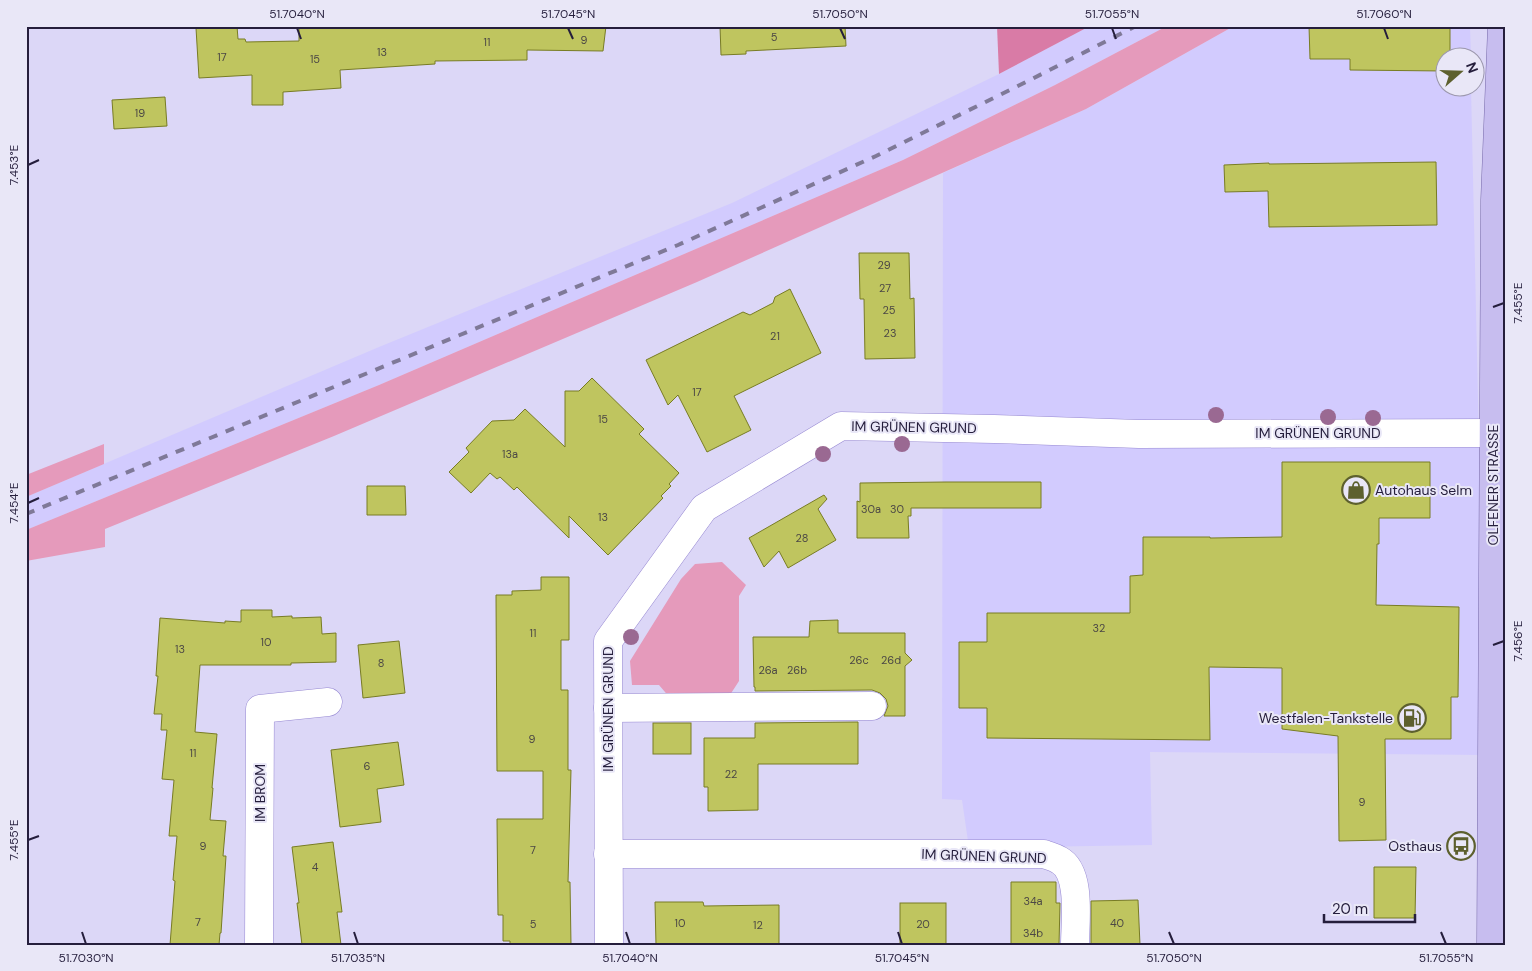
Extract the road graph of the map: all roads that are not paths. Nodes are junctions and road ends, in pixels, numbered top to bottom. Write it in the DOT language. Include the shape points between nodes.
graph roads {
  1 [pos="1502,26"];
  2 [pos="1493,433"];
  3 [pos="328,702"];
  4 [pos="872,706"];
  5 [pos="608,708"];
  6 [pos="1499,778"];
  7 [pos="608,854"];
  8 [pos="259,945"];
  9 [pos="609,945"];
  10 [pos="1075,945"];
  11 [pos="1491,945"];
  1 -- 2 [label="main road, OLFENER STRASSE" via="1495,200"];
  2 -- 5 [label="street, IM GRÜNEN GRUND" via="1147,434 841,426 704,508 608,641"];
  2 -- 6 [label="main road, OLFENER STRASSE"];
  3 -- 8 [label="street, IM BROM" via="260,709"];
  4 -- 5 [label="street"];
  5 -- 7 [label="street, IM GRÜNEN GRUND"];
  6 -- 11 [label="main road, OLFENER STRASSE"];
  7 -- 9 [label="street, IM GRÜNEN GRUND"];
  7 -- 10 [label="street, IM GRÜNEN GRUND" via="1044,854 1060,860 1069,870 1075,886"];
}
